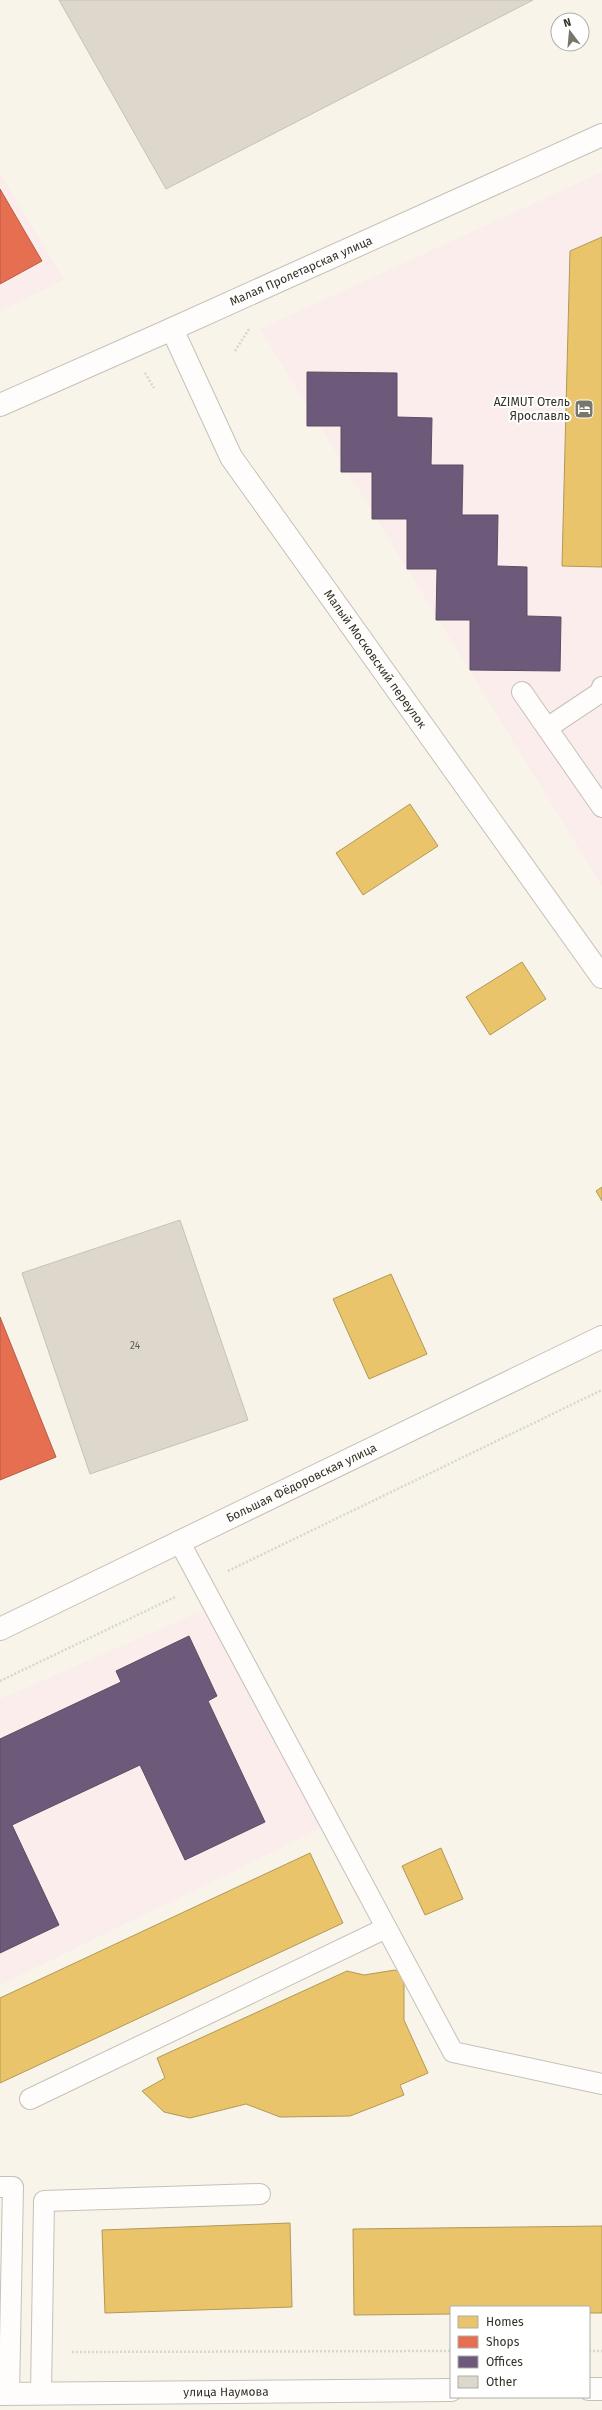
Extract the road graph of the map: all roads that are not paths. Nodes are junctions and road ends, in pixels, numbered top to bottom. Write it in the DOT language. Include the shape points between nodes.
graph roads {
  1 [pos="602,135"];
  2 [pos="172,329"];
  3 [pos="0,405"];
  4 [pos="602,687"];
  5 [pos="522,692"];
  6 [pos="547,728"];
  7 [pos="602,807"];
  8 [pos="602,977"];
  9 [pos="602,1337"];
  10 [pos="179,1541"];
  11 [pos="0,1629"];
  12 [pos="386,1928"];
  13 [pos="602,2084"];
  14 [pos="30,2099"];
  15 [pos="0,2187"];
  16 [pos="260,2194"];
  17 [pos="5,2326"];
  18 [pos="590,2389"];
  19 [pos="602,2389"];
  20 [pos="450,2390"];
  21 [pos="5,2394"];
  22 [pos="41,2394"];
  1 -- 2 [label="street, Малая Пролетарская улица"];
  2 -- 3 [label="street, Малая Пролетарская улица"];
  2 -- 8 [label="street, Малый Московский переулок" via="231,457"];
  4 -- 6 [label="lane" via="601,692"];
  5 -- 6 [label="lane"];
  6 -- 7 [label="lane"];
  9 -- 10 [label="street, Большая Фёдоровская улица"];
  10 -- 11 [label="street, Большая Фёдоровская улица"];
  10 -- 12 [label="lane"];
  12 -- 13 [label="lane" via="453,2052"];
  12 -- 14 [label="lane"];
  15 -- 17 [label="lane" via="13,2187"];
  16 -- 22 [label="lane" via="44,2201"];
  17 -- 21 [label="lane"];
  18 -- 19 [label="street"];
  20 -- 22 [label="street, улица Наумова"];
  21 -- 22 [label="street, улица Наумова"];
}
